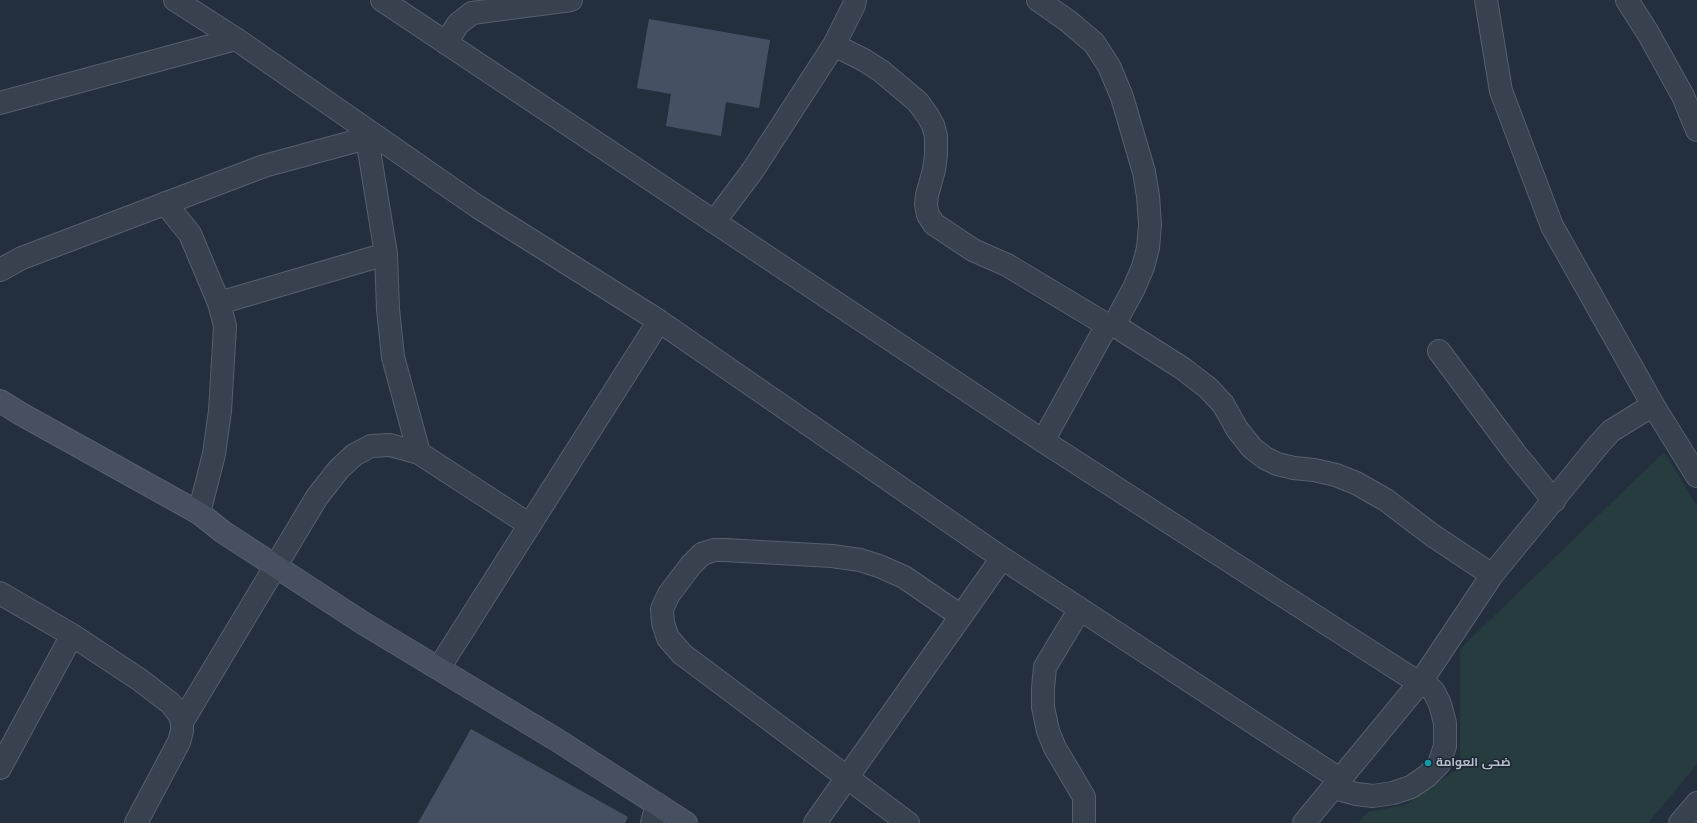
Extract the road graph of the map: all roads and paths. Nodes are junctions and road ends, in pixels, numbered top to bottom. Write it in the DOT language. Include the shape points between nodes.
graph roads {
  1 [pos="175,0"];
  2 [pos="382,0"];
  3 [pos="571,0"];
  4 [pos="855,0"];
  5 [pos="1038,0"];
  6 [pos="1486,0"];
  7 [pos="1627,0"];
  8 [pos="236,39"];
  9 [pos="446,42"];
  10 [pos="834,45"];
  11 [pos="0,103"];
  12 [pos="1697,130"];
  13 [pos="368,135"];
  14 [pos="165,204"];
  15 [pos="714,222"];
  16 [pos="386,254"];
  17 [pos="0,270"];
  18 [pos="219,303"];
  19 [pos="659,321"];
  20 [pos="1110,325"];
  21 [pos="1439,351"];
  22 [pos="0,401"];
  23 [pos="1653,405"];
  24 [pos="1042,440"];
  25 [pos="419,453"];
  26 [pos="1697,476"];
  27 [pos="1554,501"];
  28 [pos="199,513"];
  29 [pos="530,525"];
  30 [pos="1002,558"];
  31 [pos="274,566"];
  32 [pos="1492,575"];
  33 [pos="0,593"];
  34 [pos="1080,609"];
  35 [pos="961,616"];
  36 [pos="72,635"];
  37 [pos="439,668"];
  38 [pos="1421,682"];
  39 [pos="182,722"];
  40 [pos="0,768"];
  41 [pos="847,779"];
  42 [pos="1338,784"];
  43 [pos="1697,803"];
  44 [pos="655,813"];
  45 [pos="136,823"];
  46 [pos="686,823"];
  47 [pos="815,823"];
  48 [pos="908,823"];
  49 [pos="1084,823"];
  50 [pos="1304,823"];
  51 [pos="1680,823"];
  1 -- 8 [label="street"];
  2 -- 9 [label="street"];
  3 -- 9 [label="street" via="472,14 458,24"];
  4 -- 10 [label="street"];
  5 -- 20 [label="street" via="1094,43 1109,66 1122,97 1144,172 1150,224 1148,248 1134,288"];
  6 -- 23 [label="street" via="1501,91 1552,226"];
  7 -- 12 [label="street" via="1683,96"];
  8 -- 11 [label="street"];
  8 -- 13 [label="street"];
  9 -- 15 [label="street"];
  10 -- 15 [label="street" via="753,170"];
  10 -- 20 [label="street" via="881,72 918,102 928,116 933,125 937,144 926,205 934,224 973,250 1007,265"];
  13 -- 14 [label="street" via="264,166"];
  13 -- 16 [label="street"];
  13 -- 19 [label="street"];
  14 -- 17 [label="street" via="22,258"];
  14 -- 18 [label="street" via="190,234"];
  15 -- 24 [label="street"];
  16 -- 18 [label="street"];
  16 -- 25 [label="street" via="392,357"];
  18 -- 28 [label="street" via="225,326 220,411 214,454"];
  19 -- 29 [label="street"];
  19 -- 30 [label="street"];
  20 -- 24 [label="street"];
  20 -- 32 [label="street" via="1182,368 1208,388 1248,443 1265,458 1277,464 1336,475 1356,483 1386,500 1432,535"];
  21 -- 27 [label="street"];
  22 -- 28 [label="street"];
  23 -- 26 [label="street"];
  23 -- 27 [label="street" via="1611,431"];
  24 -- 38 [label="street"];
  25 -- 29 [label="street"];
  25 -- 31 [label="street" via="384,445 371,446 354,455 339,469 317,497"];
  27 -- 32 [label="street"];
  28 -- 31 [label="street"];
  29 -- 37 [label="street"];
  30 -- 34 [label="street"];
  30 -- 35 [label="street"];
  31 -- 37 [label="street"];
  31 -- 39 [label="street"];
  32 -- 38 [label="street"];
  33 -- 36 [label="street"];
  34 -- 42 [label="street"];
  34 -- 49 [label="street" via="1046,668 1043,707 1055,748 1084,797"];
  35 -- 41 [label="street"];
  35 -- 41 [label="street" via="904,577 860,560 832,556 714,550 702,554 669,594 662,609 663,623 668,638 682,654"];
  36 -- 39 [label="street" via="160,694 174,708"];
  36 -- 40 [label="street"];
  37 -- 44 [label="street" via="557,740"];
  38 -- 42 [label="street"];
  38 -- 42 [label="street" via="1434,692 1445,723 1445,746 1439,764 1411,787 1393,793 1373,796 1356,794"];
  39 -- 45 [label="street" via="179,742"];
  41 -- 47 [label="street"];
  41 -- 48 [label="street"];
  42 -- 50 [label="street"];
  43 -- 51 [label="street"];
  44 -- 46 [label="street"];
}
